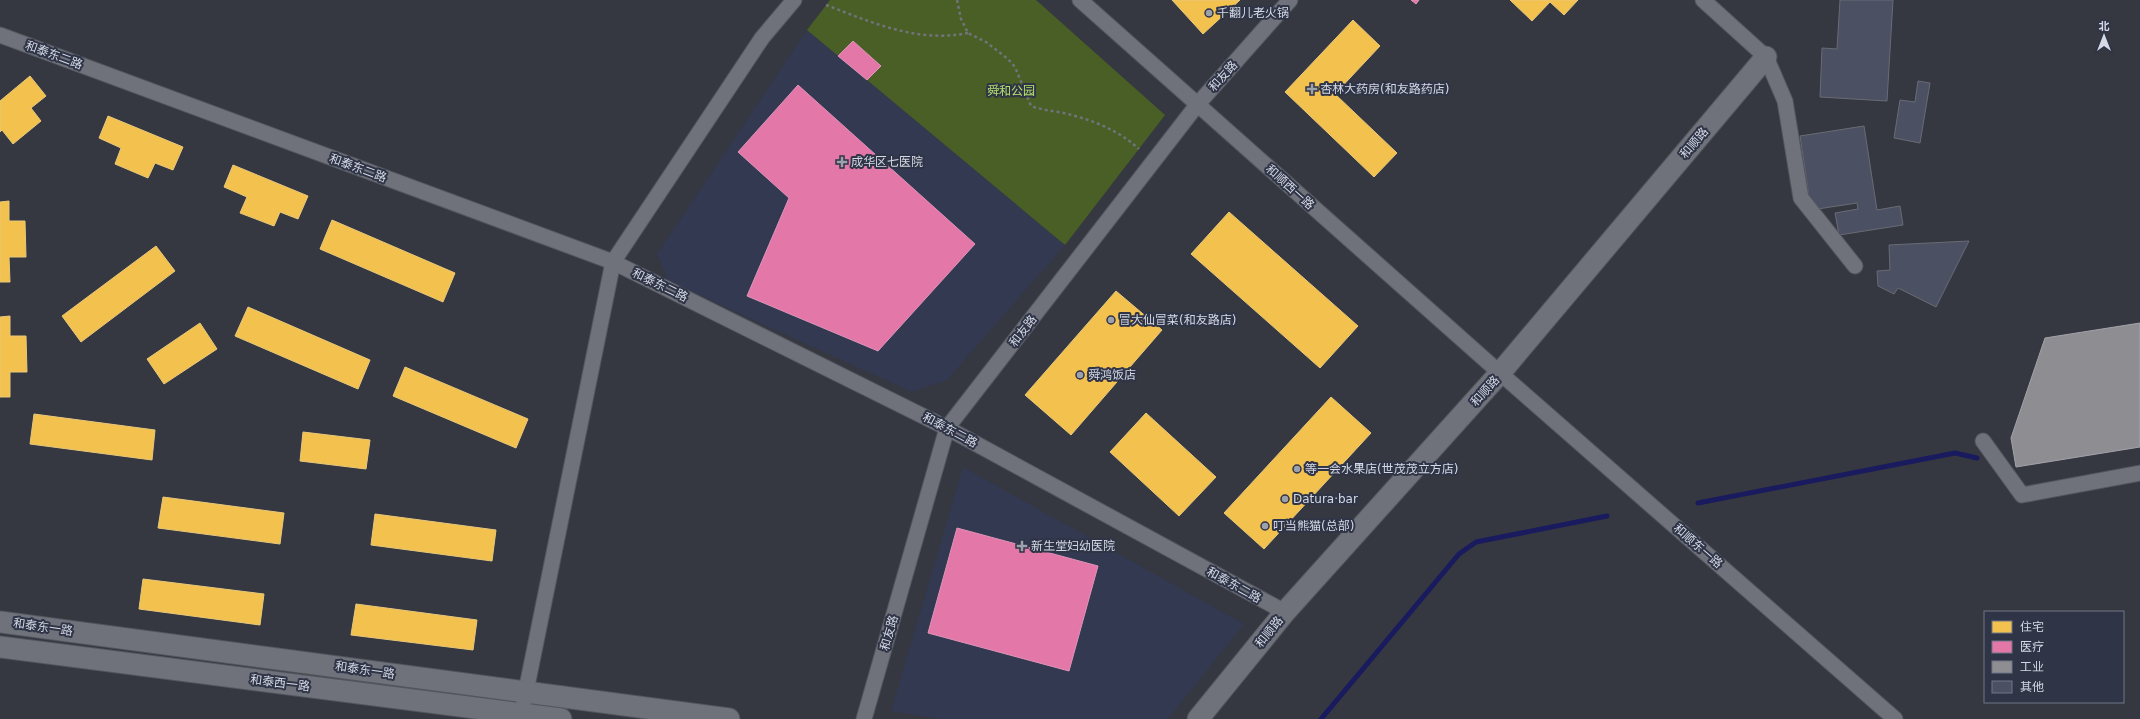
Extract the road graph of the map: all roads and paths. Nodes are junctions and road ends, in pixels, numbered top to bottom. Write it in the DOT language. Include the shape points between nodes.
graph roads {
  1 [pos="794,0"];
  2 [pos="957,0"];
  3 [pos="1080,0"];
  4 [pos="1290,0"];
  5 [pos="1703,0"];
  6 [pos="826,5"];
  7 [pos="968,33"];
  8 [pos="0,35"];
  9 [pos="1766,57"];
  10 [pos="1197,105"];
  11 [pos="1138,149"];
  12 [pos="613,262"];
  13 [pos="1855,266"];
  14 [pos="1500,373"];
  15 [pos="947,428"];
  16 [pos="1983,441"];
  17 [pos="2140,473"];
  18 [pos="1285,612"];
  19 [pos="0,622"];
  20 [pos="0,647"];
  21 [pos="527,692"];
  22 [pos="521,713"];
  23 [pos="561,719"];
  24 [pos="729,719"];
  25 [pos="864,719"];
  26 [pos="1198,719"];
  27 [pos="1895,719"];
  1 -- 12 [label="street" via="762,38"];
  2 -- 7 [label="path" via="961,19"];
  3 -- 10 [label="street, 和顺西一路"];
  4 -- 10 [label="street, 和友路"];
  5 -- 9 [label="street"];
  6 -- 7 [label="path" via="900,32 951,37"];
  7 -- 11 [label="path" via="986,42 1015,67 1031,106 1084,118 1124,136"];
  8 -- 12 [label="street, 和泰东二路"];
  9 -- 13 [label="street" via="1785,101 1801,198"];
  9 -- 14 [label="street, 和顺路"];
  10 -- 14 [label="street, 和顺西一路"];
  10 -- 15 [label="street, 和友路"];
  12 -- 15 [label="street, 和泰东二路"];
  12 -- 21 [label="street"];
  14 -- 18 [label="street, 和顺路"];
  14 -- 27 [label="street, 和顺东一路"];
  15 -- 18 [label="street, 和泰东二路"];
  15 -- 25 [label="street, 和友路"];
  16 -- 17 [label="street" via="2022,495"];
  18 -- 26 [label="street, 和顺路"];
  19 -- 21 [label="street, 和泰东一路"];
  20 -- 22 [label="street, 和泰西一路"];
  21 -- 22 [label="street"];
  21 -- 24 [label="street, 和泰东一路"];
  22 -- 23 [label="street, 和泰西一路"];
}
